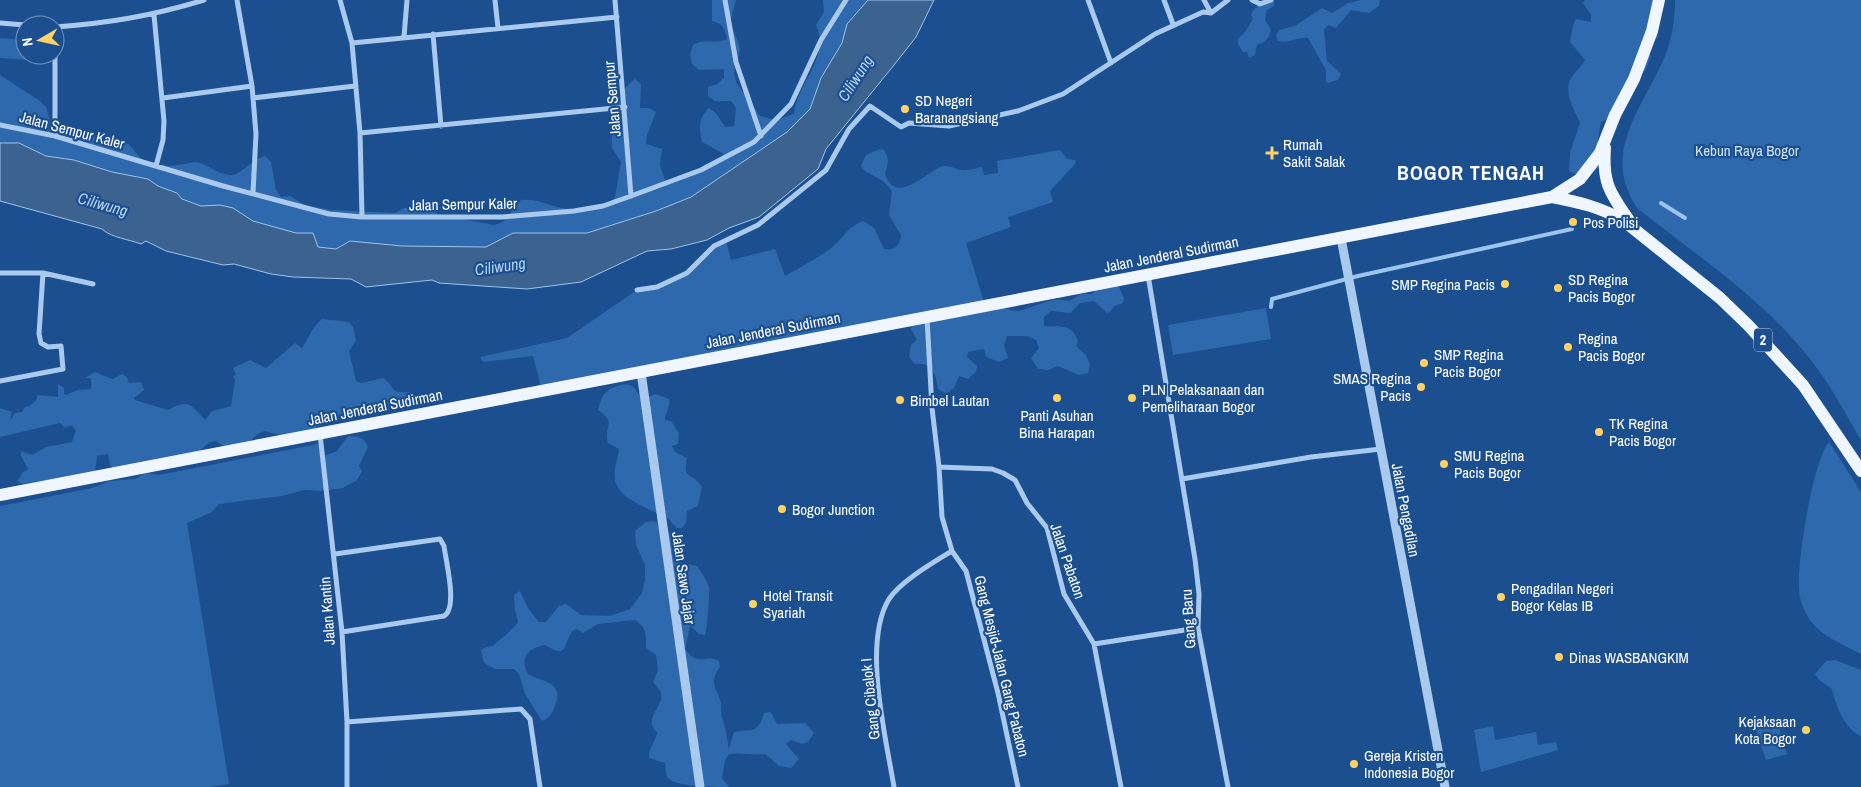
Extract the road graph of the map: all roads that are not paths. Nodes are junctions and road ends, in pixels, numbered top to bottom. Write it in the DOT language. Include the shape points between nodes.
graph roads {
  1 [pos="204,0"];
  2 [pos="237,0"];
  3 [pos="340,0"];
  4 [pos="407,0"];
  5 [pos="495,0"];
  6 [pos="615,0"];
  7 [pos="725,0"];
  8 [pos="846,0"];
  9 [pos="1089,0"];
  10 [pos="1164,0"];
  11 [pos="1204,0"];
  12 [pos="1228,0"];
  13 [pos="1252,0"];
  14 [pos="1271,0"];
  15 [pos="1659,0"];
  16 [pos="1211,13"];
  17 [pos="154,15"];
  18 [pos="617,17"];
  19 [pos="0,23"];
  20 [pos="15,24"];
  21 [pos="1174,24"];
  22 [pos="65,27"];
  23 [pos="498,28"];
  24 [pos="433,34"];
  25 [pos="404,37"];
  26 [pos="352,43"];
  27 [pos="1111,63"];
  28 [pos="55,65"];
  29 [pos="252,86"];
  30 [pos="355,86"];
  31 [pos="164,98"];
  32 [pos="253,98"];
  33 [pos="625,107"];
  34 [pos="0,125"];
  35 [pos="441,126"];
  36 [pos="360,133"];
  37 [pos="54,136"];
  38 [pos="761,136"];
  39 [pos="1607,138"];
  40 [pos="156,166"];
  41 [pos="253,193"];
  42 [pos="631,196"];
  43 [pos="1552,197"];
  44 [pos="362,217"];
  45 [pos="1638,234"];
  46 [pos="1341,238"];
  47 [pos="0,273"];
  48 [pos="43,274"];
  49 [pos="1148,275"];
  50 [pos="93,284"];
  51 [pos="636,290"];
  52 [pos="927,317"];
  53 [pos="641,372"];
  54 [pos="0,381"];
  55 [pos="320,434"];
  56 [pos="1381,449"];
  57 [pos="939,466"];
  58 [pos="1861,471"];
  59 [pos="1182,479"];
  60 [pos="0,496"];
  61 [pos="952,551"];
  62 [pos="335,554"];
  63 [pos="1198,628"];
  64 [pos="342,632"];
  65 [pos="1094,644"];
  66 [pos="347,722"];
  67 [pos="347,787"];
  68 [pos="540,787"];
  69 [pos="700,787"];
  70 [pos="894,787"];
  71 [pos="1018,787"];
  72 [pos="1121,787"];
  73 [pos="1228,787"];
  74 [pos="1445,787"];
  1 -- 17 [label="street"];
  2 -- 29 [label="street"];
  3 -- 26 [label="street"];
  4 -- 25 [label="street"];
  5 -- 23 [label="street"];
  6 -- 18 [label="street, Jalan Sempur"];
  7 -- 38 [label="street" via="736,62"];
  8 -- 38 [label="street, Jalan Sempur Kaler" via="821,40 790,104"];
  9 -- 27 [label="street"];
  10 -- 21 [label="street"];
  11 -- 16 [label="street"];
  12 -- 16 [label="street"];
  13 -- 14 [label="street" via="1260,4"];
  15 -- 39 [label="main road, 2" via="1652,31 1634,79"];
  16 -- 21 [label="street" via="1204,12"];
  17 -- 22 [label="street"];
  17 -- 31 [label="street"];
  18 -- 23 [label="street"];
  18 -- 33 [label="street, Jalan Sempur"];
  19 -- 20 [label="street"];
  21 -- 27 [label="street"];
  23 -- 24 [label="street"];
  24 -- 25 [label="street"];
  24 -- 35 [label="street"];
  25 -- 26 [label="street"];
  26 -- 30 [label="street"];
  27 -- 51 [label="street" via="1063,94 1018,111 949,126 910,123 901,127 870,106 849,129 826,170 758,225 714,246 687,273 657,287"];
  28 -- 37 [label="street"];
  29 -- 31 [label="street"];
  29 -- 32 [label="street"];
  30 -- 32 [label="street"];
  30 -- 36 [label="street"];
  31 -- 40 [label="street" via="163,140"];
  32 -- 41 [label="street" via="256,152"];
  33 -- 35 [label="street"];
  33 -- 42 [label="street, Jalan Sempur"];
  34 -- 37 [label="street, Jalan Sempur Kaler"];
  35 -- 36 [label="street"];
  36 -- 44 [label="street"];
  37 -- 40 [label="street, Jalan Sempur Kaler"];
  38 -- 42 [label="street, Jalan Sempur Kaler" via="722,160"];
  39 -- 43 [label="main road" via="1596,160 1580,179"];
  39 -- 45 [label="main road, 2" via="1603,167 1609,191"];
  40 -- 41 [label="street, Jalan Sempur Kaler"];
  41 -- 44 [label="street, Jalan Sempur Kaler" via="329,214"];
  42 -- 44 [label="street, Jalan Sempur Kaler" via="604,206 574,211 502,217"];
  43 -- 45 [label="main road" via="1608,212"];
  43 -- 46 [label="main road, Jalan Jenderal Sudirman"];
  45 -- 58 [label="main road, 2" via="1720,298 1784,363 1803,385"];
  46 -- 49 [label="main road, Jalan Jenderal Sudirman"];
  46 -- 56 [label="street, Jalan Pengadilan"];
  47 -- 48 [label="street"];
  48 -- 50 [label="street"];
  48 -- 54 [label="street" via="39,334 41,343 48,347 61,346 63,369"];
  49 -- 52 [label="main road, Jalan Jenderal Sudirman"];
  49 -- 59 [label="street, Gang Baru"];
  52 -- 53 [label="main road, Jalan Jenderal Sudirman"];
  52 -- 57 [label="street, Gang Mesjid-Jalan Gang Pabaton"];
  53 -- 55 [label="main road, Jalan Jenderal Sudirman"];
  53 -- 69 [label="street, Jalan Sawo Jajar"];
  55 -- 60 [label="main road, Jalan Jenderal Sudirman"];
  55 -- 62 [label="street, Jalan Kantin"];
  56 -- 59 [label="street" via="1310,457"];
  56 -- 74 [label="street, Jalan Pengadilan"];
  57 -- 61 [label="street, Gang Mesjid-Jalan Gang Pabaton" via="942,517"];
  57 -- 65 [label="street, Jalan Pabaton" via="992,469 1016,480 1047,528 1064,594"];
  59 -- 63 [label="street, Gang Baru" via="1199,594"];
  61 -- 70 [label="street, Gang Cibalok I" via="899,588 889,599 882,615 877,648 878,683"];
  61 -- 71 [label="street, Gang Mesjid-Jalan Gang Pabaton" via="966,571 998,693"];
  62 -- 64 [label="street, Jalan Kantin"];
  62 -- 64 [label="street" via="440,539 444,546 452,604 444,616"];
  63 -- 65 [label="street"];
  63 -- 73 [label="street, Gang Baru"];
  64 -- 66 [label="street, Jalan Kantin"];
  65 -- 72 [label="street, Jalan Pabaton"];
  66 -- 67 [label="street, Jalan Kantin"];
  66 -- 68 [label="street" via="521,709 530,719"];
}
